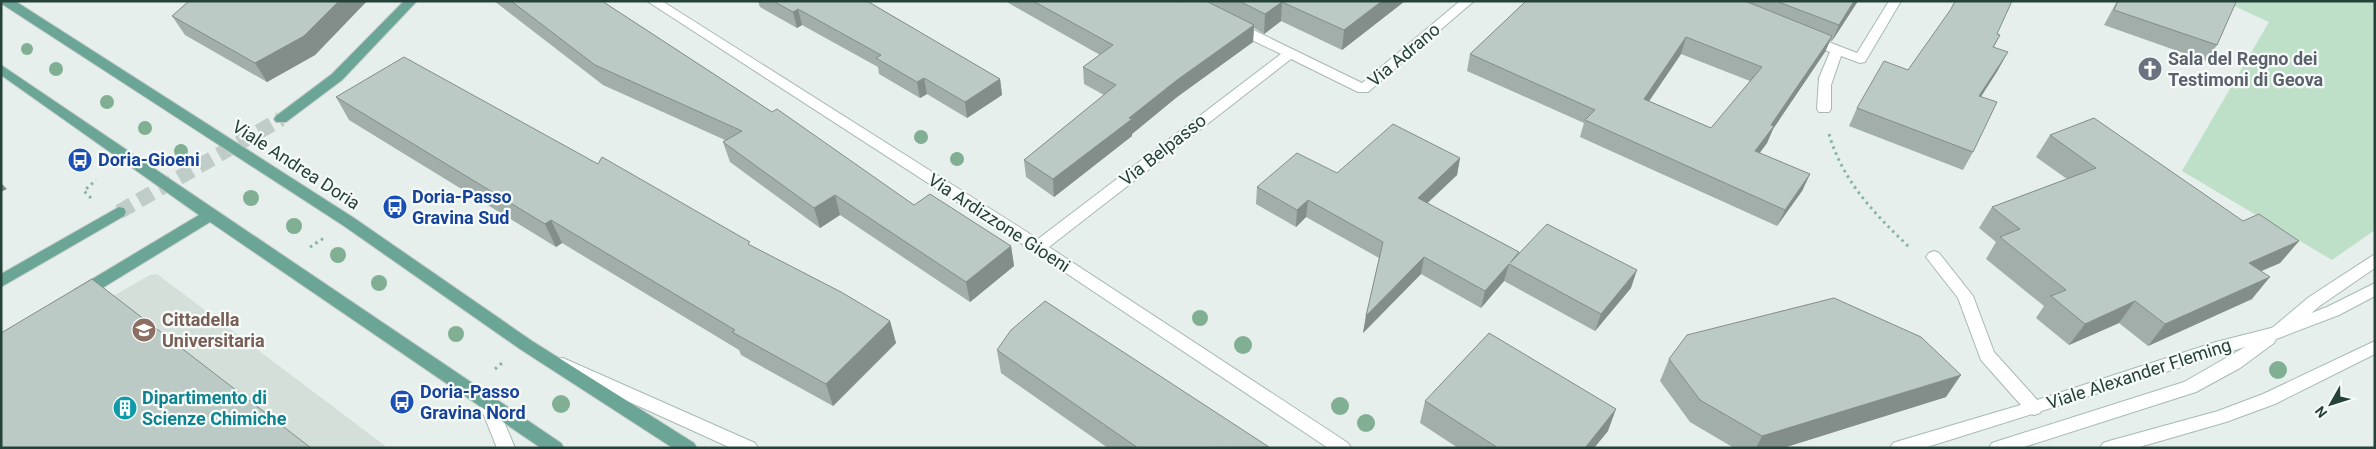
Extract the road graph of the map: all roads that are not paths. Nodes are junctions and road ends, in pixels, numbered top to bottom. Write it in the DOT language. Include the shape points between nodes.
graph roads {
  1 [pos="6,1"];
  2 [pos="411,1"];
  3 [pos="653,1"];
  4 [pos="1468,1"];
  5 [pos="1895,1"];
  6 [pos="1227,23"];
  7 [pos="1792,33"];
  8 [pos="1838,50"];
  9 [pos="1289,54"];
  10 [pos="1,69"];
  11 [pos="1824,109"];
  12 [pos="281,119"];
  13 [pos="119,212"];
  14 [pos="210,215"];
  15 [pos="1038,247"];
  16 [pos="1934,257"];
  17 [pos="2375,260"];
  18 [pos="1,281"];
  19 [pos="2375,289"];
  20 [pos="69,300"];
  21 [pos="2278,332"];
  22 [pos="2375,347"];
  23 [pos="535,351"];
  24 [pos="488,403"];
  25 [pos="2034,408"];
  26 [pos="506,448"];
  27 [pos="555,448"];
  28 [pos="688,448"];
  29 [pos="749,448"];
  30 [pos="1342,448"];
  31 [pos="1899,448"];
  32 [pos="1998,448"];
  33 [pos="2109,448"];
  1 -- 23 [label="main road, Viale Andrea Doria" via="348,222"];
  2 -- 12 [label="main road" via="336,77"];
  3 -- 15 [label="street, Via Ardizzone Gioeni"];
  4 -- 9 [label="street, Via Adrano" via="1363,89"];
  5 -- 8 [label="street" via="1860,59"];
  6 -- 9 [label="street"];
  7 -- 8 [label="street"];
  8 -- 11 [label="street" via="1826,70"];
  9 -- 15 [label="street, Via Belpasso"];
  10 -- 14 [label="main road"];
  13 -- 18 [label="main road"];
  14 -- 20 [label="main road"];
  14 -- 24 [label="main road"];
  15 -- 30 [label="street, Via Ardizzone Gioeni"];
  16 -- 25 [label="street" via="1965,296 1987,355"];
  17 -- 21 [label="street" via="2315,301"];
  19 -- 21 [label="street, Viale Alexander Fleming" via="2334,311"];
  21 -- 25 [label="street, Viale Alexander Fleming" via="2216,348"];
  21 -- 32 [label="street" via="2234,363 2190,387"];
  22 -- 33 [label="street" via="2269,399"];
  23 -- 28 [label="main road, Viale Andrea Doria"];
  23 -- 29 [label="street"];
  24 -- 26 [label="street"];
  24 -- 27 [label="main road"];
  25 -- 31 [label="street, Viale Alexander Fleming"];
}
